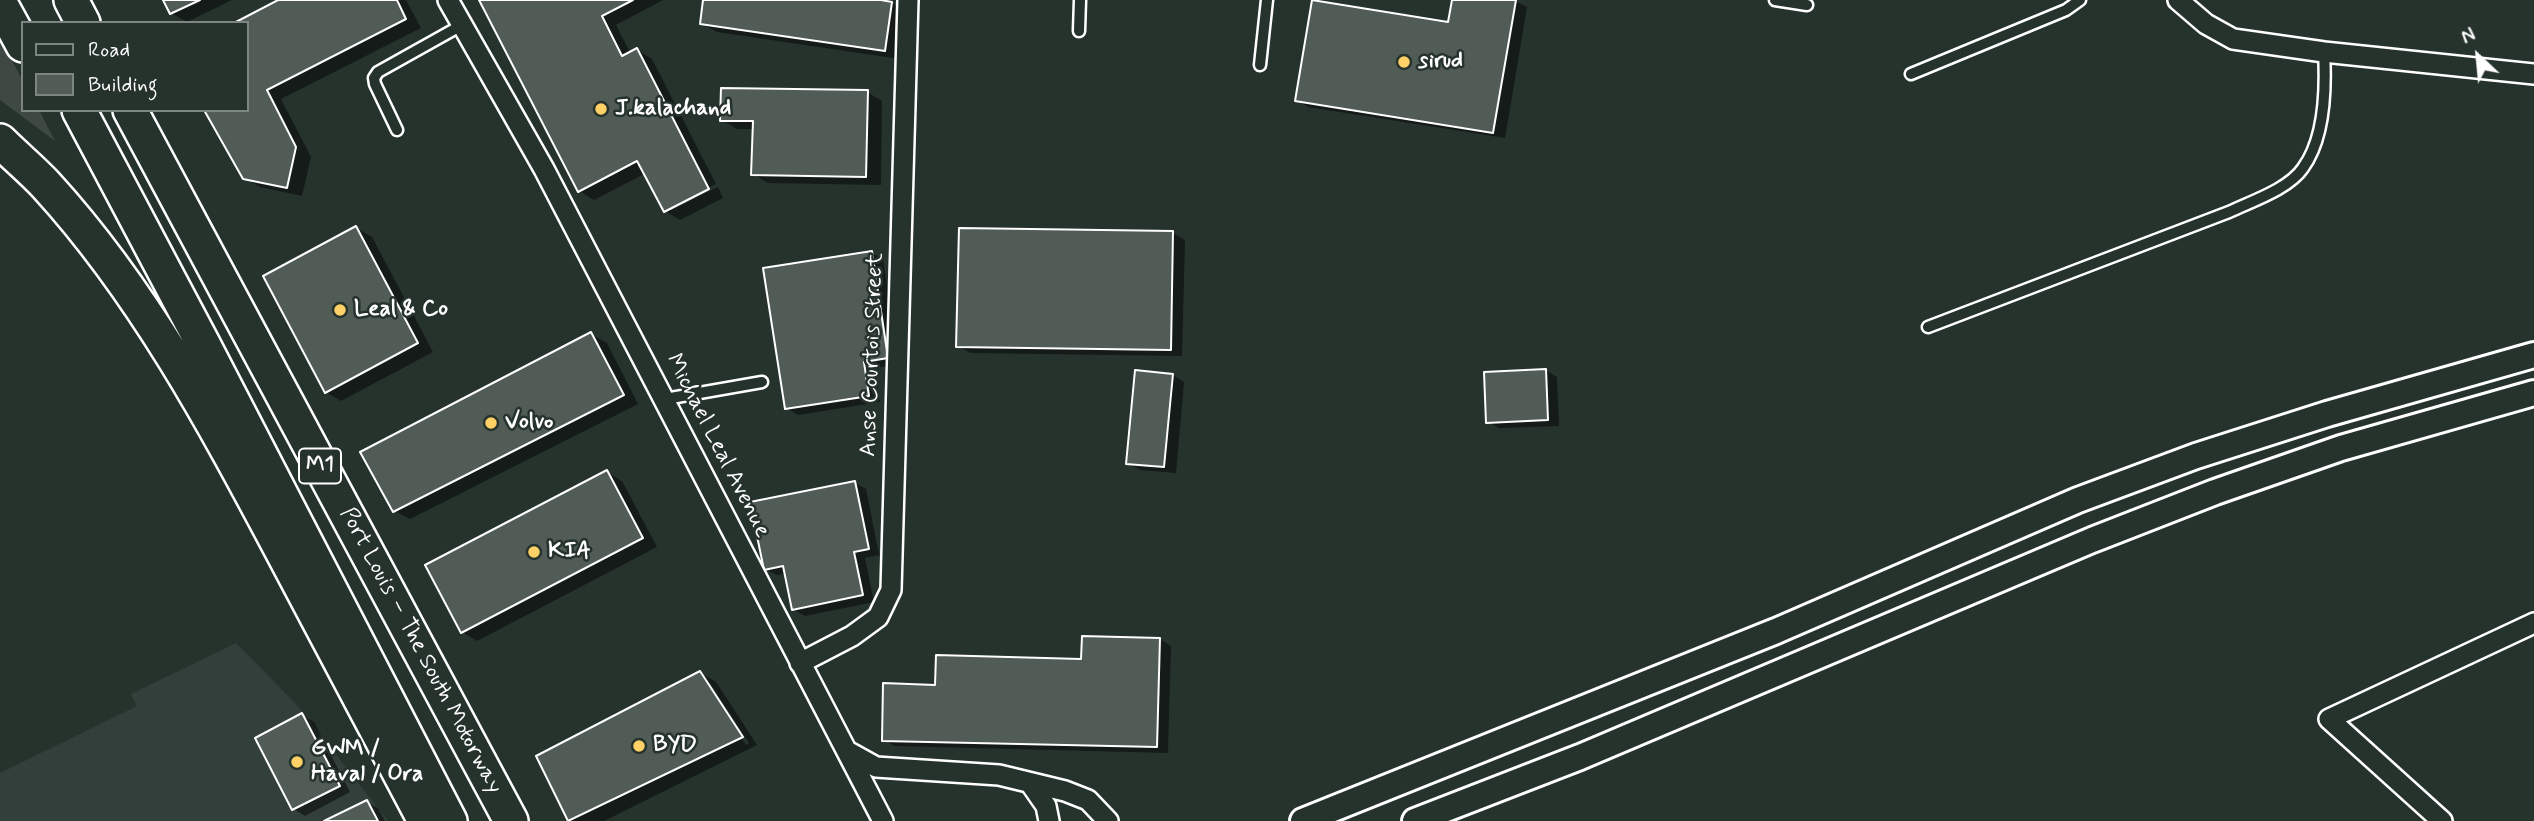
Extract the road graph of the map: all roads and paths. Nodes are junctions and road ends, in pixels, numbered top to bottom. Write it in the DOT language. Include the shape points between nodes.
graph roads {
  1 [pos="20,0"];
  2 [pos="71,0"];
  3 [pos="449,0"];
  4 [pos="908,0"];
  5 [pos="1080,0"];
  6 [pos="1267,0"];
  7 [pos="1775,0"];
  8 [pos="2080,0"];
  9 [pos="2178,0"];
  10 [pos="0,3"];
  11 [pos="1808,5"];
  12 [pos="32,21"];
  13 [pos="82,21"];
  14 [pos="462,25"];
  15 [pos="1079,31"];
  16 [pos="21,41"];
  17 [pos="2324,52"];
  18 [pos="1261,65"];
  19 [pos="1912,74"];
  20 [pos="2534,74"];
  21 [pos="59,112"];
  22 [pos="80,112"];
  23 [pos="131,112"];
  24 [pos="397,130"];
  25 [pos="0,141"];
  26 [pos="1928,327"];
  27 [pos="203,344"];
  28 [pos="2534,355"];
  29 [pos="762,382"];
  30 [pos="2534,393"];
  31 [pos="666,399"];
  32 [pos="2534,623"];
  33 [pos="800,663"];
  34 [pos="849,752"];
  35 [pos="1030,783"];
  36 [pos="425,821"];
  37 [pos="450,821"];
  38 [pos="511,821"];
  39 [pos="883,821"];
  40 [pos="1049,821"];
  41 [pos="1108,821"];
  42 [pos="1303,821"];
  43 [pos="1415,821"];
  44 [pos="2442,821"];
  1 -- 12 [label="highway"];
  2 -- 13 [label="highway"];
  3 -- 14 [label="street, Michael Leal Avenue"];
  4 -- 33 [label="street, Anse Courtois Street" via="891,590 878,617"];
  5 -- 15 [label="lane"];
  6 -- 18 [label="lane"];
  7 -- 11 [label="lane"];
  8 -- 19 [label="lane" via="2066,10"];
  9 -- 17 [label="street" via="2233,39"];
  10 -- 16 [label="highway"];
  14 -- 24 [label="lane" via="374,78"];
  14 -- 31 [label="street, Michael Leal Avenue"];
  17 -- 20 [label="street"];
  17 -- 26 [label="lane" via="2322,118 2313,145 2303,169 2277,190"];
  21 -- 27 [label="highway" via="122,230"];
  22 -- 27 [label="highway, M1"];
  23 -- 38 [label="highway, Port Louis – The South Motorway / M1"];
  25 -- 36 [label="highway" via="46,185 100,250 187,379"];
  27 -- 37 [label="highway, M1"];
  28 -- 42 [label="street" via="2327,414 2078,500 1776,631"];
  29 -- 31 [label="lane"];
  30 -- 43 [label="street" via="2341,448 2215,492 1580,757"];
  31 -- 33 [label="street, Michael Leal Avenue"];
  32 -- 44 [label="street" via="2329,719"];
  33 -- 34 [label="street, Michael Leal Avenue"];
  34 -- 35 [label="street" via="876,767 999,775"];
  34 -- 39 [label="street, Michael Leal Avenue"];
  35 -- 40 [label="street" via="1046,806"];
  35 -- 41 [label="street" via="1088,800"];
}
